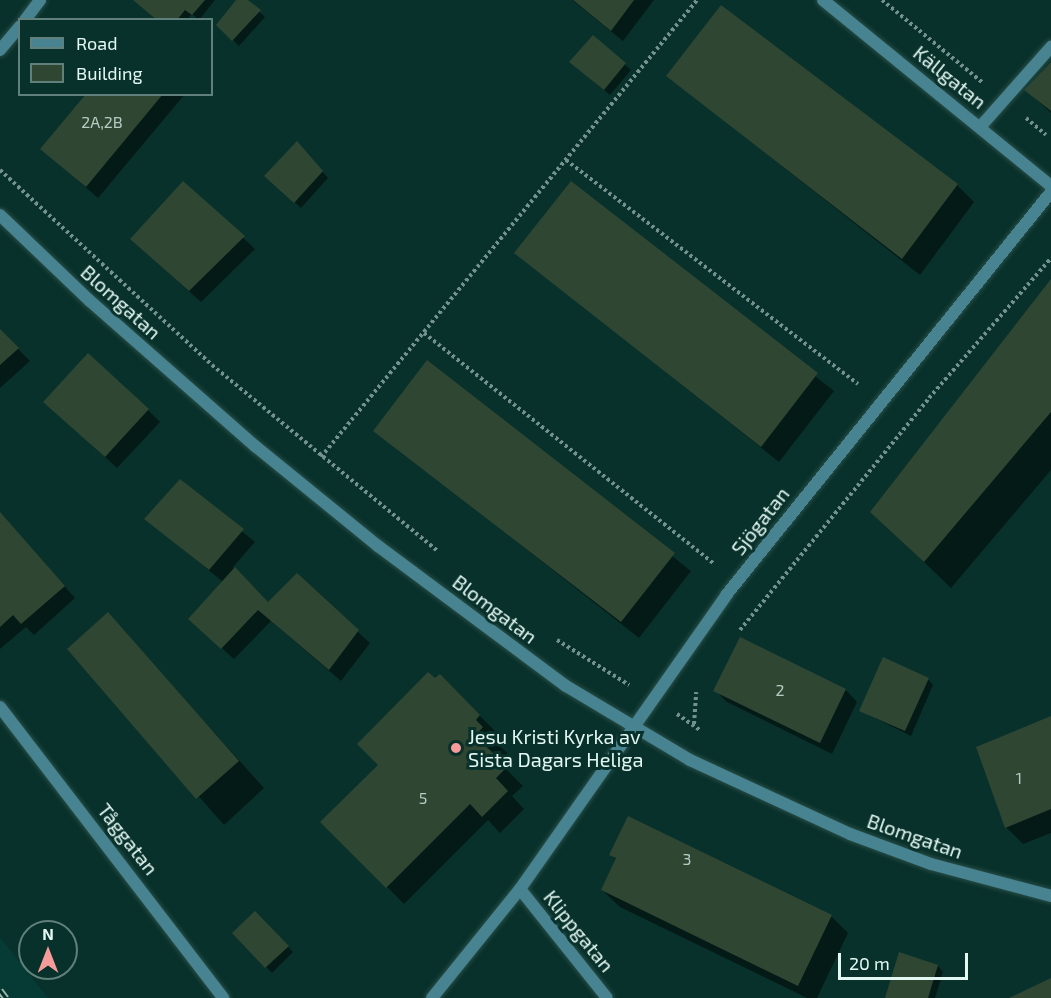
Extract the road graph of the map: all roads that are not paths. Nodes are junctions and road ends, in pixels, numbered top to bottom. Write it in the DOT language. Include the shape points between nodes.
graph roads {
  1 [pos="40,0"];
  2 [pos="823,0"];
  3 [pos="26,18"];
  4 [pos="18,28"];
  5 [pos="1051,47"];
  6 [pos="0,50"];
  7 [pos="981,126"];
  8 [pos="1051,186"];
  9 [pos="1051,192"];
  10 [pos="0,215"];
  11 [pos="0,707"];
  12 [pos="632,728"];
  13 [pos="520,889"];
  14 [pos="1051,896"];
  15 [pos="223,998"];
  16 [pos="432,998"];
  17 [pos="607,998"];
  1 -- 3 [label="street"];
  2 -- 7 [label="street, Källgatan"];
  4 -- 6 [label="street"];
  5 -- 7 [label="street"];
  7 -- 8 [label="street, Källgatan"];
  9 -- 12 [label="street, Sjögatan" via="734,585"];
  10 -- 12 [label="street, Blomgatan" via="107,316 378,546 566,686"];
  11 -- 15 [label="street, Tåggatan"];
  12 -- 13 [label="street, Sjögatan"];
  12 -- 14 [label="street, Blomgatan" via="755,793 862,839 931,864"];
  13 -- 16 [label="street"];
  13 -- 17 [label="street, Klippgatan"];
}
